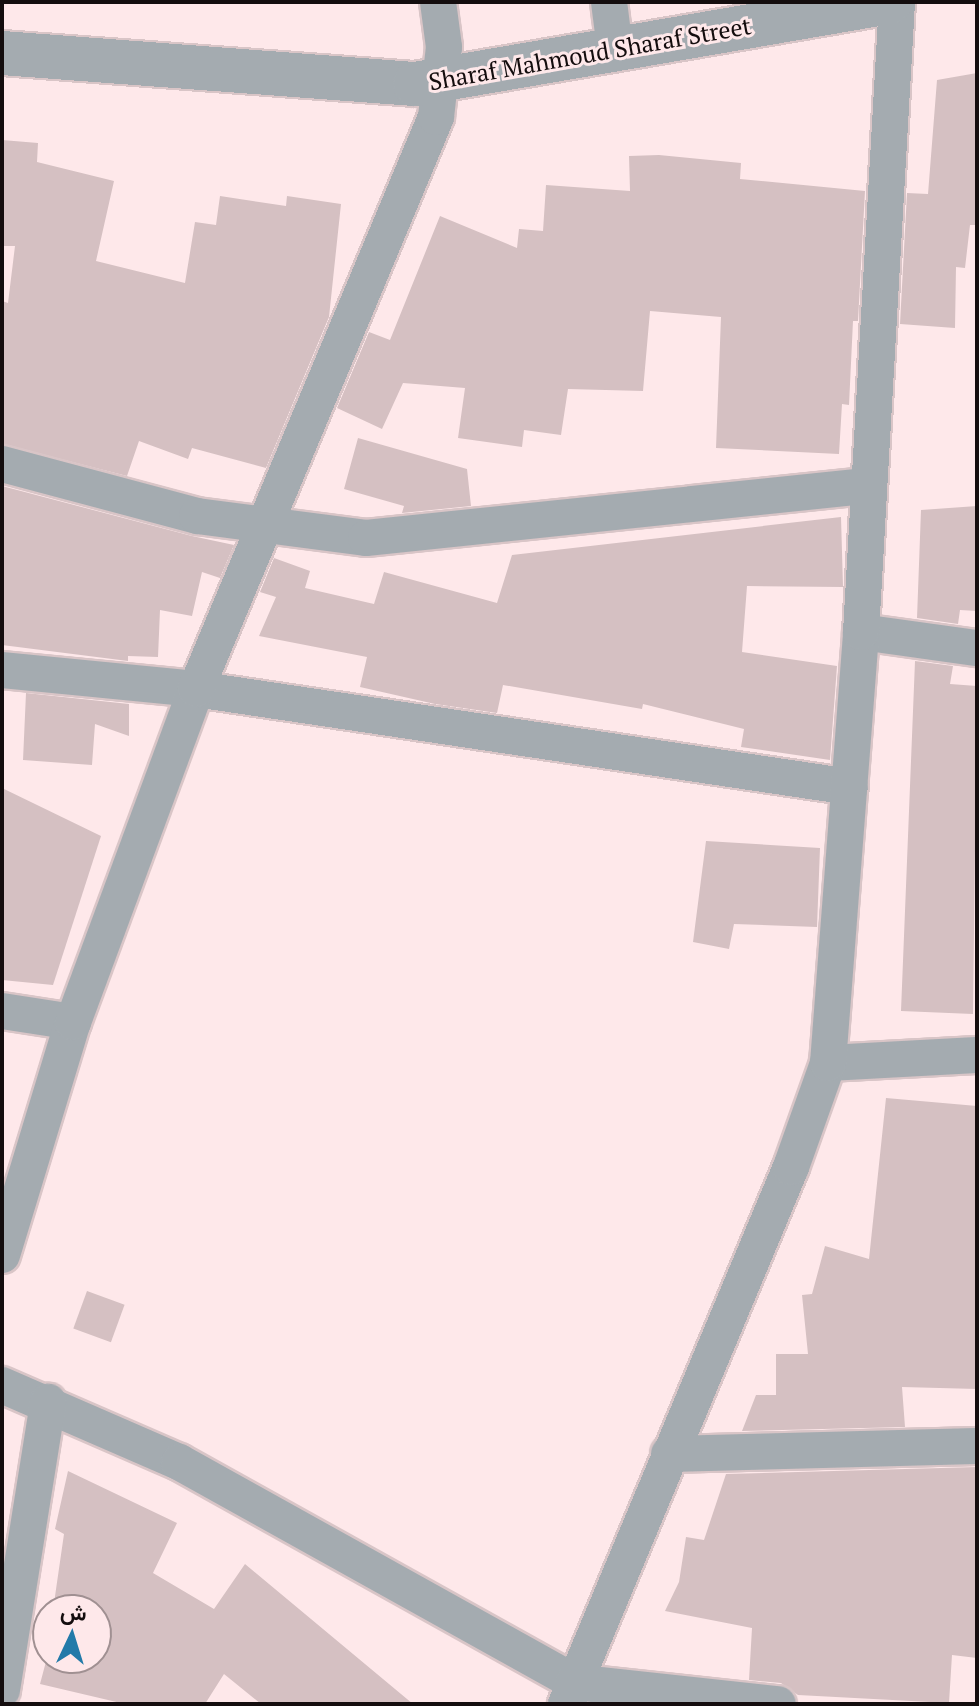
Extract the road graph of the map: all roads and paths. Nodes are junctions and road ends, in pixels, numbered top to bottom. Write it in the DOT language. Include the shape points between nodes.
graph roads {
  1 [pos="438,2"];
  2 [pos="609,2"];
  3 [pos="890,2"];
  4 [pos="897,2"];
  5 [pos="615,49"];
  6 [pos="2,53"];
  7 [pos="443,82"];
  8 [pos="2,464"];
  9 [pos="866,486"];
  10 [pos="263,529"];
  11 [pos="861,632"];
  12 [pos="977,648"];
  13 [pos="2,670"];
  14 [pos="196,689"];
  15 [pos="850,787"];
  16 [pos="2,1011"];
  17 [pos="73,1022"];
  18 [pos="977,1055"];
  19 [pos="828,1063"];
  20 [pos="2,1255"];
  21 [pos="2,1385"];
  22 [pos="48,1402"];
  23 [pos="977,1446"];
  24 [pos="669,1454"];
  25 [pos="2,1690"];
  26 [pos="570,1693"];
  27 [pos="778,1704"];
  1 -- 7 [label="street"];
  2 -- 5 [label="street"];
  3 -- 5 [label="street, Sharaf Mahmoud Sharaf Street"];
  4 -- 9 [label="street"];
  5 -- 7 [label="street, Sharaf Mahmoud Sharaf Street"];
  6 -- 7 [label="street, Sharaf Mahmoud Sharaf Street" via="386,84"];
  7 -- 10 [label="street" via="436,117"];
  8 -- 10 [label="street"];
  9 -- 10 [label="street" via="391,537"];
  9 -- 11 [label="street"];
  10 -- 14 [label="street"];
  11 -- 12 [label="street"];
  11 -- 15 [label="street"];
  13 -- 14 [label="street"];
  14 -- 15 [label="street"];
  14 -- 17 [label="street"];
  15 -- 19 [label="street"];
  16 -- 17 [label="street"];
  17 -- 20 [label="street"];
  18 -- 19 [label="street"];
  19 -- 24 [label="street" via="791,1167"];
  21 -- 22 [label="street"];
  22 -- 25 [label="street"];
  22 -- 26 [label="street" via="179,1462"];
  23 -- 24 [label="street"];
  24 -- 26 [label="street"];
  26 -- 27 [label="street"];
}
